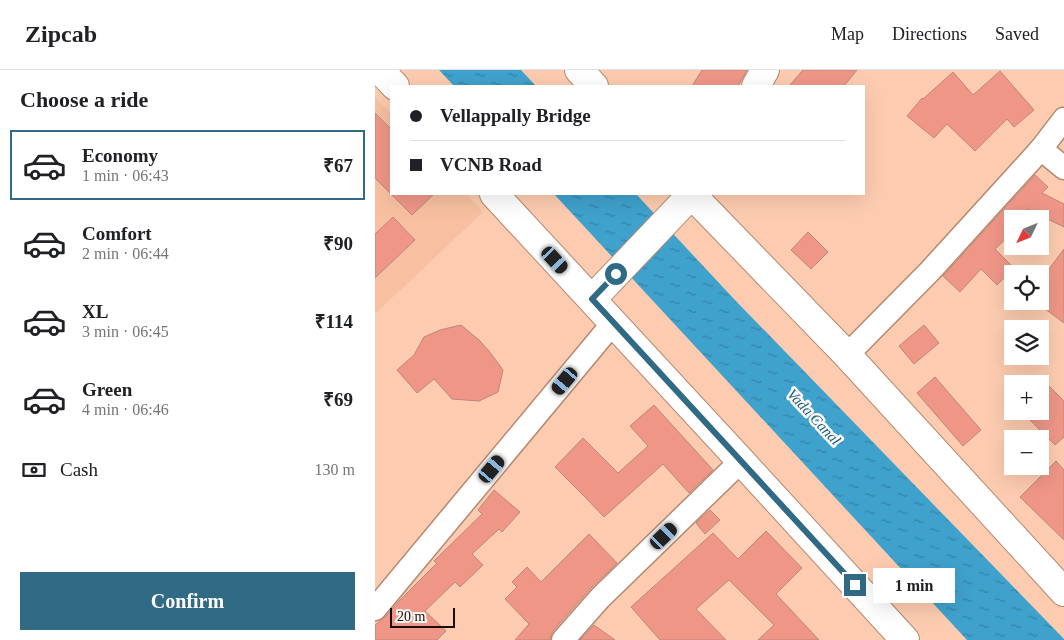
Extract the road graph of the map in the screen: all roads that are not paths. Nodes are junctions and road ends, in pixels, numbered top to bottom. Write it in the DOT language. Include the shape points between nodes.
graph roads {
  1 [pos="380,70"];
  2 [pos="579,70"];
  3 [pos="765,70"];
  4 [pos="394,85"];
  5 [pos="593,85"];
  6 [pos="757,85"];
  7 [pos="1064,119"];
  8 [pos="1041,149"];
  9 [pos="1064,168"];
  10 [pos="495,195"];
  11 [pos="689,197"];
  12 [pos="597,293"];
  13 [pos="613,323"];
  14 [pos="847,355"];
  15 [pos="741,461"];
  16 [pos="1064,592"];
  17 [pos="375,609"];
  18 [pos="563,640"];
  19 [pos="905,640"];
  1 -- 4 [label="main road"];
  2 -- 5 [label="main road"];
  3 -- 6 [label="main road"];
  7 -- 8 [label="street"];
  8 -- 9 [label="street"];
  8 -- 14 [label="street" via="930,271"];
  10 -- 12 [label="main road"];
  11 -- 12 [label="main road"];
  11 -- 14 [label="main road"];
  12 -- 13 [label="main road"];
  13 -- 15 [label="main road"];
  13 -- 17 [label="street"];
  14 -- 16 [label="main road"];
  15 -- 18 [label="street" via="600,598"];
  15 -- 19 [label="main road"];
}
